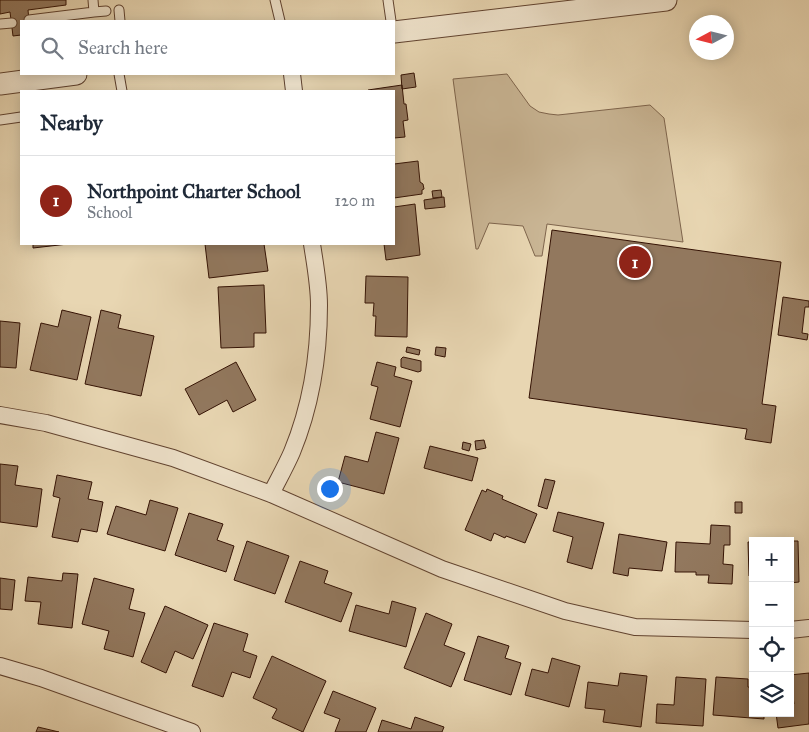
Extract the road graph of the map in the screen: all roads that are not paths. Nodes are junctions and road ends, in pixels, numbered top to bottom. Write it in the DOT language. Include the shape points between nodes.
graph roads {
  1 [pos="93,0"];
  2 [pos="275,0"];
  3 [pos="388,0"];
  4 [pos="666,0"];
  5 [pos="630,2"];
  6 [pos="119,10"];
  7 [pos="106,11"];
  8 [pos="94,12"];
  9 [pos="29,20"];
  10 [pos="120,20"];
  11 [pos="280,20"];
  12 [pos="391,20"];
  13 [pos="12,23"];
  14 [pos="0,24"];
  15 [pos="395,32"];
  16 [pos="68,75"];
  17 [pos="119,75"];
  18 [pos="292,75"];
  19 [pos="0,84"];
  20 [pos="122,90"];
  21 [pos="294,90"];
  22 [pos="20,117"];
  23 [pos="0,120"];
  24 [pos="312,245"];
  25 [pos="0,416"];
  26 [pos="271,494"];
  27 [pos="809,628"];
  28 [pos="749,630"];
  29 [pos="794,630"];
  30 [pos="0,666"];
  31 [pos="192,732"];
  1 -- 8 [label="lane"];
  2 -- 11 [label="lane"];
  3 -- 12 [label="lane"];
  4 -- 5 [label="street"];
  5 -- 15 [label="street"];
  6 -- 10 [label="lane"];
  7 -- 8 [label="lane"];
  8 -- 9 [label="lane"];
  13 -- 14 [label="lane"];
  16 -- 19 [label="street"];
  17 -- 20 [label="lane"];
  18 -- 21 [label="street"];
  22 -- 23 [label="lane"];
  24 -- 26 [label="street" via="319,303 318,344 311,390 292,453"];
  25 -- 26 [label="street" via="46,423 123,443"];
  26 -- 28 [label="street" via="442,569 565,612 635,627"];
  27 -- 29 [label="street"];
  30 -- 31 [label="street"];
}
